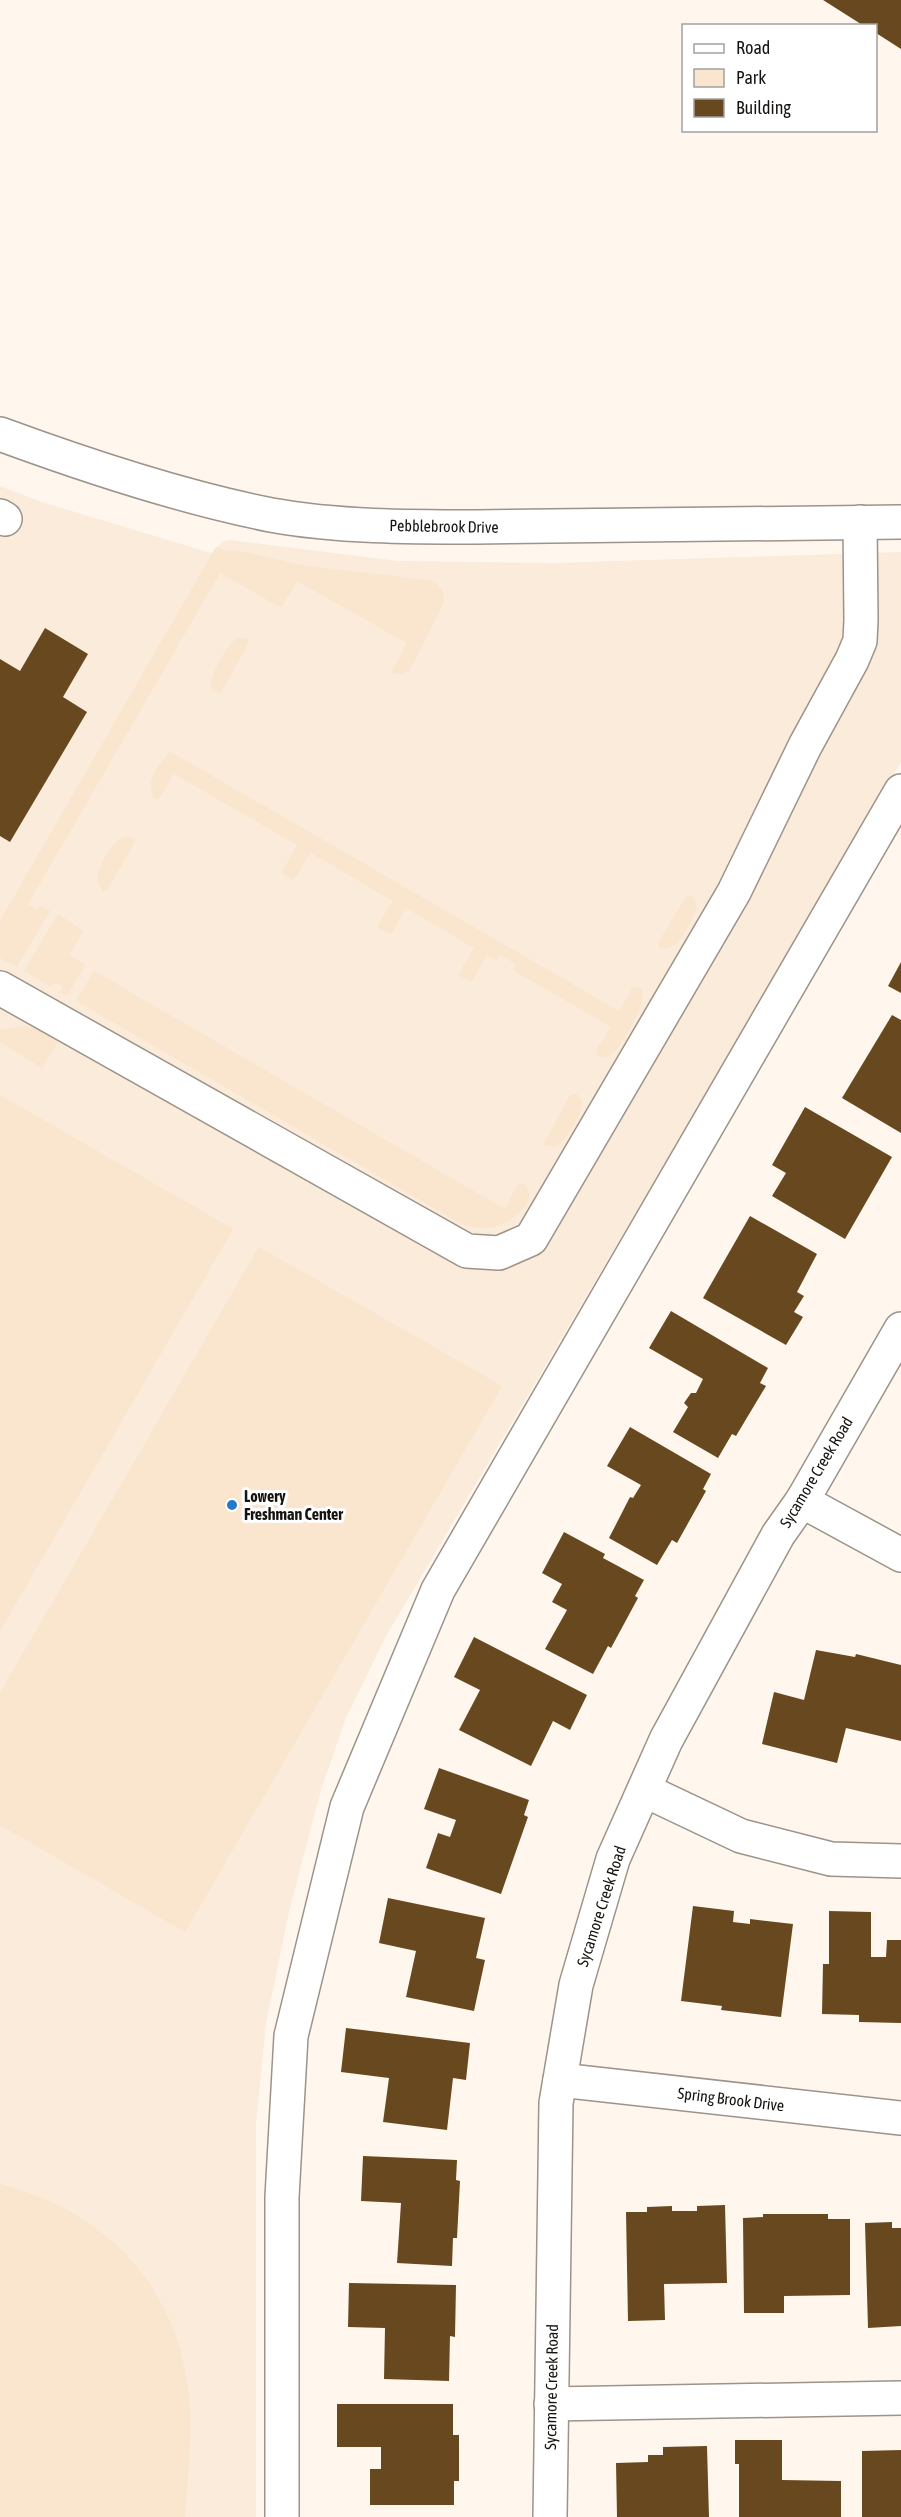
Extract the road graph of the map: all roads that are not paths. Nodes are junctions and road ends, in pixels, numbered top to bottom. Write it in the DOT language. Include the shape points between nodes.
graph roads {
  1 [pos="0,434"];
  2 [pos="860,522"];
  3 [pos="901,522"];
  4 [pos="901,791"];
  5 [pos="0,988"];
  6 [pos="901,1329"];
  7 [pos="802,1501"];
  8 [pos="901,1556"];
  9 [pos="644,1790"];
  10 [pos="901,1861"];
  11 [pos="560,2080"];
  12 [pos="901,2118"];
  13 [pos="901,2398"];
  14 [pos="551,2404"];
  15 [pos="282,2517"];
  16 [pos="550,2517"];
  1 -- 2 [label="street, Pebblebrook Drive" via="84,464 272,515 476,527"];
  2 -- 3 [label="street, Pebblebrook Drive"];
  2 -- 5 [label="street" via="860,641 852,660 734,892 531,1239 499,1253 466,1251"];
  4 -- 15 [label="street" via="438,1590 347,1808 291,2036 282,2197"];
  6 -- 7 [label="street, Sycamore Creek Road"];
  7 -- 8 [label="street"];
  7 -- 9 [label="street, Sycamore Creek Road" via="778,1535 666,1740"];
  9 -- 10 [label="street" via="741,1836 831,1859"];
  9 -- 11 [label="street, Sycamore Creek Road" via="613,1859 576,1985"];
  11 -- 12 [label="street, Spring Brook Drive"];
  11 -- 14 [label="street, Sycamore Creek Road" via="556,2103"];
  13 -- 14 [label="street"];
  14 -- 16 [label="street, Sycamore Creek Road"];
}
